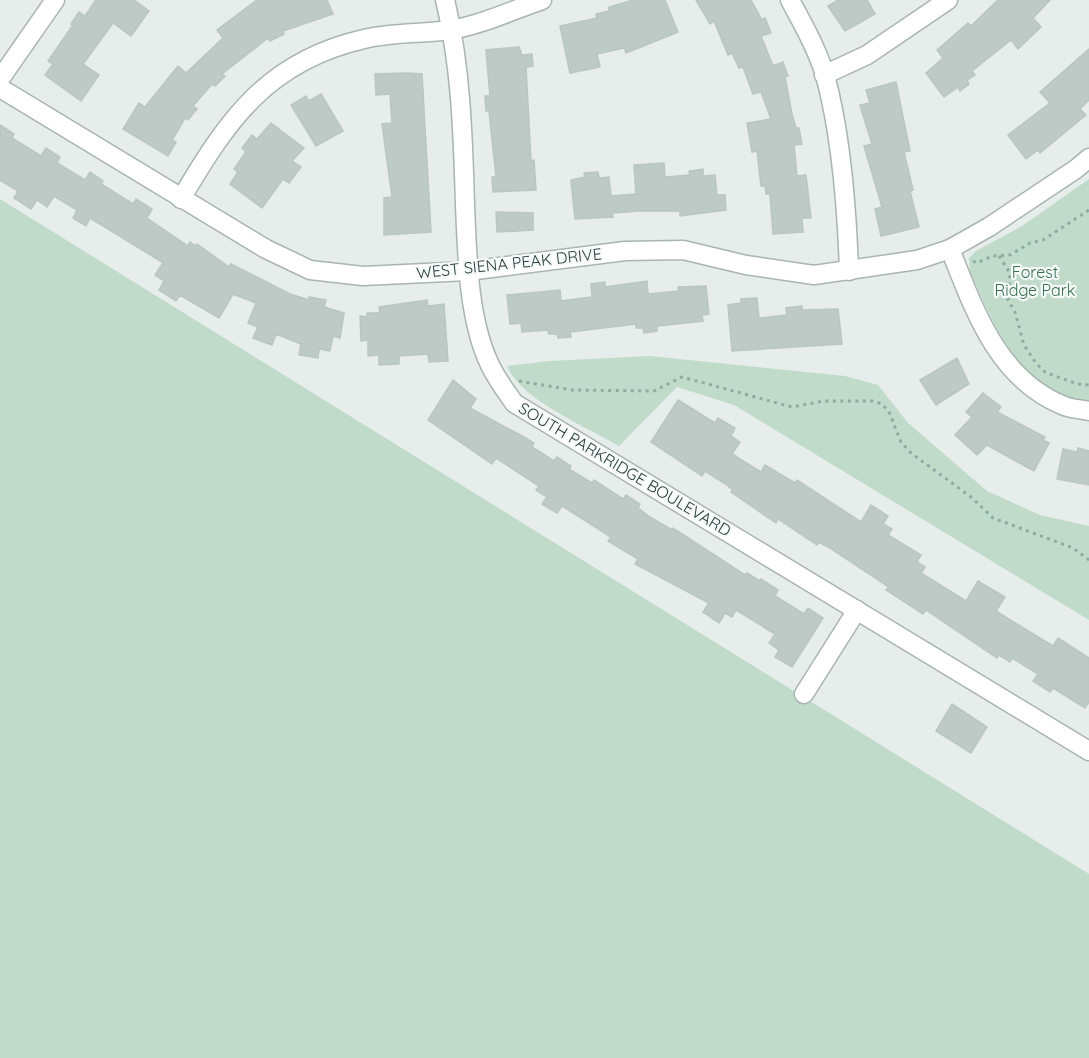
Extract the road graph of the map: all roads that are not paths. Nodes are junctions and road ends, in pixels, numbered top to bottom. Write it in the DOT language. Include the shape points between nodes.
graph roads {
  1 [pos="55,0"];
  2 [pos="445,0"];
  3 [pos="542,0"];
  4 [pos="790,0"];
  5 [pos="948,0"];
  6 [pos="452,29"];
  7 [pos="824,75"];
  8 [pos="0,79"];
  9 [pos="0,88"];
  10 [pos="1089,158"];
  11 [pos="181,199"];
  12 [pos="950,249"];
  13 [pos="468,271"];
  14 [pos="849,271"];
  15 [pos="1089,411"];
  16 [pos="857,610"];
  17 [pos="804,694"];
  18 [pos="1089,751"];
  1 -- 8 [label="street"];
  2 -- 6 [label="street, SOUTH PARKRIDGE BOULEVARD"];
  3 -- 6 [label="street"];
  4 -- 7 [label="street"];
  5 -- 7 [label="street" via="867,55"];
  6 -- 11 [label="street" via="364,39 311,56 272,81 235,115"];
  6 -- 13 [label="street, SOUTH PARKRIDGE BOULEVARD" via="463,140"];
  7 -- 14 [label="street" via="838,147"];
  9 -- 11 [label="street, WEST SIENA PEAK DRIVE"];
  10 -- 12 [label="street, WEST SIENA PEAK DRIVE"];
  11 -- 13 [label="street, WEST SIENA PEAK DRIVE" via="310,270 363,276"];
  12 -- 14 [label="street, WEST SIENA PEAK DRIVE" via="917,261"];
  12 -- 15 [label="street" via="974,310 996,350 1021,379 1062,406"];
  13 -- 14 [label="street, WEST SIENA PEAK DRIVE" via="625,251 683,250 814,275"];
  13 -- 16 [label="street, SOUTH PARKRIDGE BOULEVARD" via="486,354 514,403"];
  16 -- 17 [label="street"];
  16 -- 18 [label="street, SOUTH PARKRIDGE BOULEVARD"];
}
